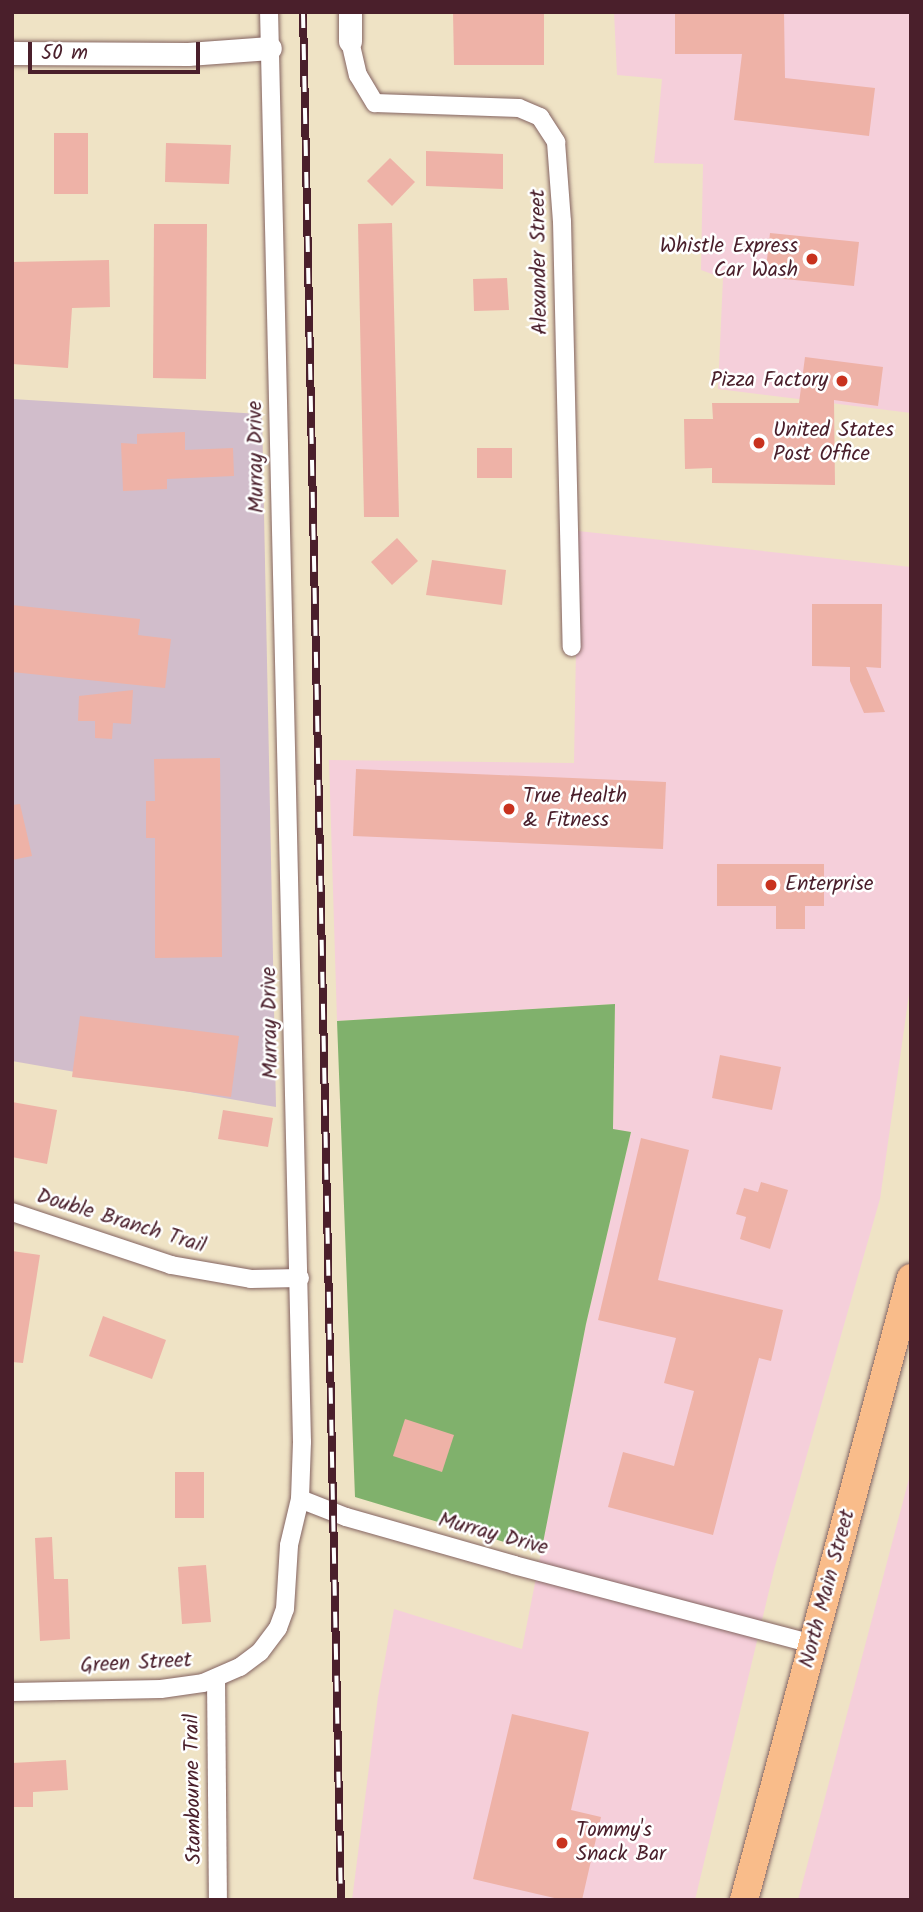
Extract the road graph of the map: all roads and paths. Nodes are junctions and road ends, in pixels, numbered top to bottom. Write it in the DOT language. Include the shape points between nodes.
graph roads {
  1 [pos="269,12"];
  2 [pos="350,12"];
  3 [pos="350,41"];
  4 [pos="270,48"];
  5 [pos="12,53"];
  6 [pos="572,647"];
  7 [pos="12,1212"];
  8 [pos="300,1278"];
  9 [pos="911,1278"];
  10 [pos="300,1499"];
  11 [pos="814,1644"];
  12 [pos="216,1678"];
  13 [pos="12,1692"];
  14 [pos="218,1900"];
  15 [pos="744,1900"];
  1 -- 4 [label="street, Murray Drive"];
  2 -- 3 [label="street"];
  3 -- 6 [label="street, Alexander Street" via="358,75 375,103 519,108 547,124 556,142"];
  4 -- 5 [label="street" via="188,54"];
  4 -- 8 [label="street, Murray Drive"];
  7 -- 8 [label="street, Double Branch Trail" via="171,1265 251,1279"];
  8 -- 10 [label="street, Murray Drive"];
  9 -- 11 [label="main road, North Main Street"];
  10 -- 11 [label="street, Murray Drive" via="346,1517 514,1565"];
  10 -- 12 [label="street, Green Street" via="278,1628 260,1652 240,1668"];
  11 -- 15 [label="main road, North Main Street"];
  12 -- 13 [label="street, Green Street" via="162,1689"];
  12 -- 14 [label="street, Stambourne Trail"];
}
